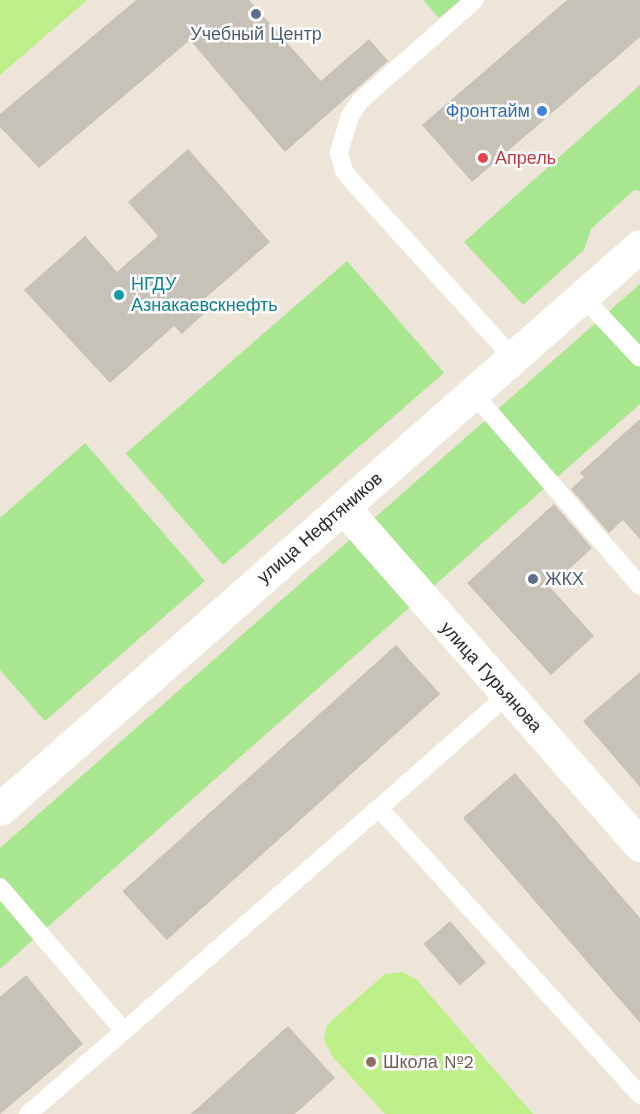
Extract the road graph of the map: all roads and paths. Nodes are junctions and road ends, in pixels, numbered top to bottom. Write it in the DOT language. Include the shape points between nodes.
graph roads {
  1 [pos="475,0"];
  2 [pos="640,246"];
  3 [pos="583,297"];
  4 [pos="513,358"];
  5 [pos="640,358"];
  6 [pos="473,393"];
  7 [pos="343,507"];
  8 [pos="640,586"];
  9 [pos="507,695"];
  10 [pos="379,808"];
  11 [pos="0,809"];
  12 [pos="640,845"];
  13 [pos="0,887"];
  14 [pos="124,1031"];
  15 [pos="640,1095"];
  16 [pos="28,1114"];
  1 -- 4 [label="lane" via="361,100 350,116 339,153 344,171 353,182"];
  2 -- 3 [label="street, улица Нефтяников"];
  3 -- 4 [label="street, улица Нефтяников"];
  3 -- 5 [label="lane"];
  4 -- 6 [label="street, улица Нефтяников"];
  6 -- 7 [label="street, улица Нефтяников"];
  6 -- 8 [label="lane"];
  7 -- 9 [label="street, улица Гурьянова"];
  7 -- 11 [label="street, улица Нефтяников"];
  9 -- 10 [label="lane"];
  9 -- 12 [label="street, улица Гурьянова"];
  10 -- 14 [label="lane"];
  10 -- 15 [label="lane"];
  13 -- 14 [label="lane"];
  14 -- 16 [label="lane"];
}
